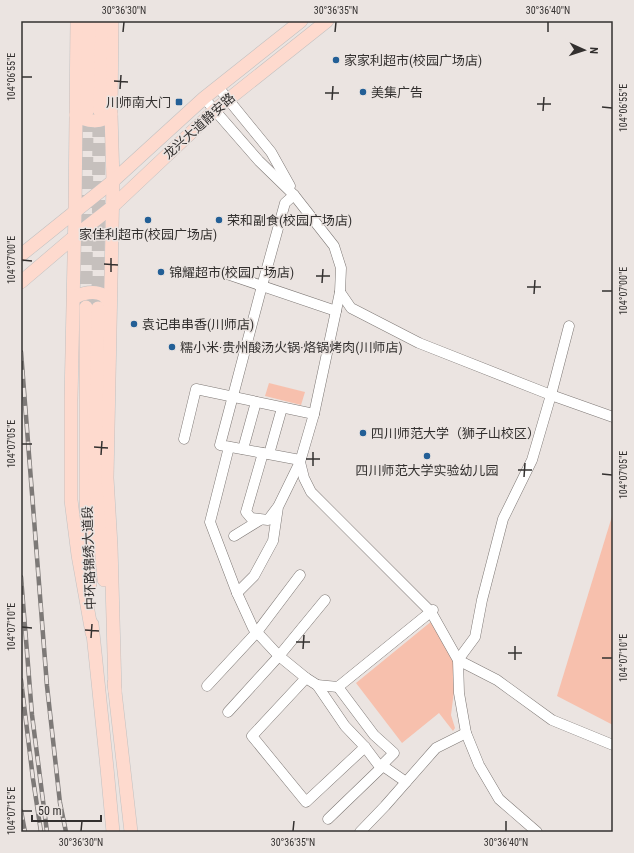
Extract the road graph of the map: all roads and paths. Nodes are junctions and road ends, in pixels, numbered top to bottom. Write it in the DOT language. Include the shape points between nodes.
graph roads {
  1 [pos="77,21"];
  2 [pos="89,21"];
  3 [pos="101,21"];
  4 [pos="112,21"];
  5 [pos="301,21"];
  6 [pos="327,21"];
  7 [pos="218,87"];
  8 [pos="204,98"];
  9 [pos="228,99"];
  10 [pos="215,110"];
  11 [pos="93,113"];
  12 [pos="113,181"];
  13 [pos="294,194"];
  14 [pos="112,207"];
  15 [pos="75,211"];
  16 [pos="75,236"];
  17 [pos="21,255"];
  18 [pos="226,274"];
  19 [pos="21,282"];
  20 [pos="262,286"];
  21 [pos="340,292"];
  22 [pos="74,298"];
  23 [pos="98,306"];
  24 [pos="336,311"];
  25 [pos="569,326"];
  26 [pos="551,395"];
  27 [pos="232,397"];
  28 [pos="256,402"];
  29 [pos="282,408"];
  30 [pos="314,414"];
  31 [pos="613,418"];
  32 [pos="184,439"];
  33 [pos="229,447"];
  34 [pos="243,449"];
  35 [pos="266,454"];
  36 [pos="300,461"];
  37 [pos="278,507"];
  38 [pos="246,512"];
  39 [pos="260,520"];
  40 [pos="248,527"];
  41 [pos="234,536"];
  42 [pos="300,575"];
  43 [pos="237,593"];
  44 [pos="325,600"];
  45 [pos="432,611"];
  46 [pos="257,632"];
  47 [pos="92,633"];
  48 [pos="279,656"];
  49 [pos="458,660"];
  50 [pos="306,678"];
  51 [pos="317,685"];
  52 [pos="207,686"];
  53 [pos="338,687"];
  54 [pos="228,712"];
  55 [pos="466,733"];
  56 [pos="613,745"];
  57 [pos="365,747"];
  58 [pos="381,766"];
  59 [pos="406,782"];
  60 [pos="328,819"];
  61 [pos="365,830"];
  62 [pos="530,830"];
  63 [pos="113,832"];
  64 [pos="131,832"];
  1 -- 11 [label="main road"];
  2 -- 11 [label="main road"];
  3 -- 11 [label="main road"];
  4 -- 11 [label="main road"];
  5 -- 7 [label="main road, 龙兴大道静安路"];
  6 -- 9 [label="main road, 龙兴大道静安路"];
  7 -- 8 [label="main road, 龙兴大道静安路"];
  7 -- 9 [label="lane"];
  8 -- 10 [label="lane"];
  8 -- 12 [label="main road, 龙兴大道静安路"];
  9 -- 10 [label="main road, 龙兴大道静安路"];
  9 -- 13 [label="lane" via="271,152"];
  10 -- 13 [label="lane" via="259,161"];
  10 -- 14 [label="main road, 龙兴大道静安路"];
  11 -- 12 [label="main road"];
  11 -- 15 [label="main road"];
  12 -- 14 [label="main road"];
  12 -- 15 [label="main road, 龙兴大道静安路"];
  13 -- 20 [label="lane" via="285,202"];
  13 -- 21 [label="lane" via="334,246 341,268"];
  14 -- 16 [label="main road, 龙兴大道静安路"];
  14 -- 23 [label="main road"];
  15 -- 16 [label="main road"];
  15 -- 17 [label="main road, 龙兴大道静安路"];
  16 -- 19 [label="main road, 龙兴大道静安路"];
  16 -- 22 [label="main road"];
  18 -- 20 [label="lane"];
  20 -- 24 [label="lane" via="316,308"];
  20 -- 27 [label="lane"];
  21 -- 24 [label="lane"];
  21 -- 26 [label="lane" via="351,308 419,343"];
  22 -- 23 [label="main road" via="82,293 100,294 104,296"];
  22 -- 47 [label="main road" via="71,500"];
  23 -- 47 [label="main road, 中环路锦绣大道段" via="86,499"];
  23 -- 64 [label="main road, 中环路锦绣大道段" via="95,479"];
  24 -- 30 [label="lane"];
  25 -- 26 [label="lane"];
  26 -- 31 [label="lane"];
  26 -- 49 [label="lane" via="532,460 503,519 475,637"];
  27 -- 28 [label="lane"];
  27 -- 32 [label="lane" via="196,389"];
  27 -- 33 [label="lane" via="220,445"];
  28 -- 29 [label="lane"];
  28 -- 34 [label="lane"];
  29 -- 30 [label="lane"];
  29 -- 35 [label="lane"];
  30 -- 36 [label="lane"];
  33 -- 34 [label="lane"];
  33 -- 43 [label="lane" via="210,522"];
  34 -- 35 [label="lane"];
  35 -- 36 [label="lane"];
  35 -- 38 [label="lane"];
  36 -- 37 [label="lane"];
  36 -- 45 [label="lane" via="311,492"];
  37 -- 39 [label="lane" via="268,520"];
  37 -- 43 [label="lane" via="273,541 254,576"];
  38 -- 39 [label="lane" via="251,518"];
  38 -- 40 [label="lane"];
  39 -- 40 [label="lane"];
  40 -- 41 [label="lane"];
  42 -- 46 [label="lane"];
  43 -- 46 [label="lane"];
  44 -- 48 [label="lane"];
  45 -- 49 [label="lane"];
  45 -- 53 [label="lane"];
  46 -- 48 [label="lane"];
  46 -- 52 [label="lane"];
  47 -- 63 [label="main road, 中环路锦绣大道段"];
  48 -- 50 [label="lane"];
  48 -- 54 [label="lane"];
  49 -- 55 [label="lane" via="459,693"];
  49 -- 56 [label="lane" via="497,680 552,720"];
  50 -- 51 [label="lane"];
  50 -- 57 [label="lane" via="252,736 306,802"];
  51 -- 53 [label="lane"];
  51 -- 57 [label="lane" via="345,726"];
  53 -- 58 [label="lane" via="374,735 394,753"];
  55 -- 59 [label="lane" via="436,748"];
  55 -- 62 [label="lane" via="479,766 499,799"];
  57 -- 58 [label="lane"];
  58 -- 59 [label="lane"];
  58 -- 60 [label="lane"];
  59 -- 61 [label="lane"];
}
